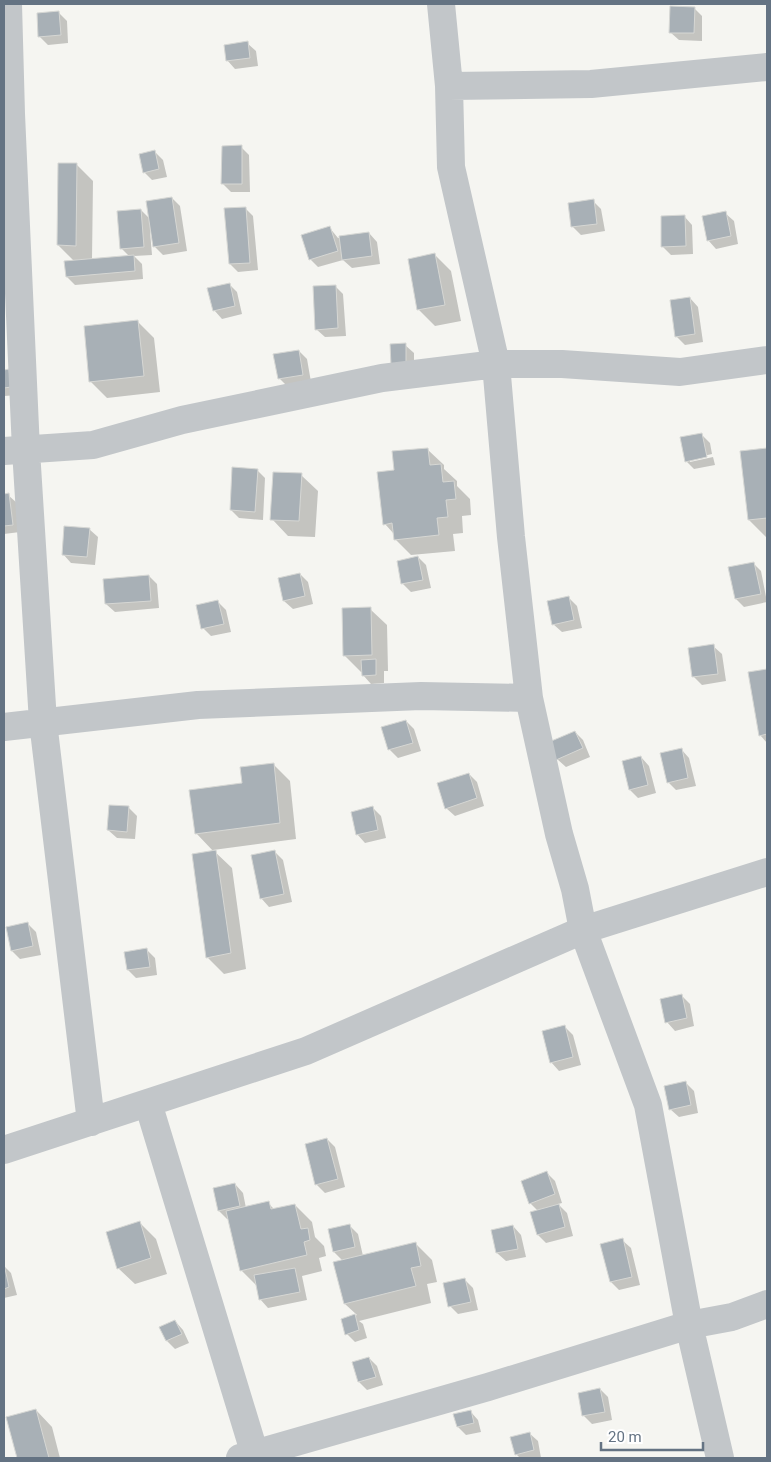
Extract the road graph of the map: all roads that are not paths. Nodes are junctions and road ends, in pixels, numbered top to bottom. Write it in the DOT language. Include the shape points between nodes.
graph roads {
  1 [pos="8,4"];
  2 [pos="441,4"];
  3 [pos="767,67"];
  4 [pos="449,86"];
  5 [pos="7,115"];
  6 [pos="767,360"];
  7 [pos="496,364"];
  8 [pos="15,451"];
  9 [pos="529,698"];
  10 [pos="43,722"];
  11 [pos="4,728"];
  12 [pos="767,872"];
  13 [pos="583,930"];
  14 [pos="148,1103"];
  15 [pos="91,1122"];
  16 [pos="4,1150"];
  17 [pos="767,1304"];
  18 [pos="688,1325"];
  19 [pos="250,1457"];
  20 [pos="720,1458"];
  1 -- 5 [label="street"];
  2 -- 4 [label="street"];
  3 -- 4 [label="street" via="590,84"];
  4 -- 7 [label="street" via="451,167"];
  5 -- 8 [label="street"];
  6 -- 7 [label="street" via="680,372 562,364"];
  7 -- 8 [label="street" via="382,378 182,420 93,445"];
  7 -- 9 [label="street"];
  8 -- 10 [label="street"];
  9 -- 10 [label="street" via="421,696 198,705"];
  9 -- 13 [label="street"];
  10 -- 11 [label="street"];
  10 -- 15 [label="street"];
  12 -- 13 [label="street"];
  13 -- 14 [label="street" via="306,1051"];
  13 -- 18 [label="street" via="648,1105"];
  14 -- 15 [label="street"];
  14 -- 19 [label="street"];
  15 -- 16 [label="street"];
  17 -- 18 [label="street" via="732,1317"];
  18 -- 19 [label="street"];
  18 -- 20 [label="street"];
}
